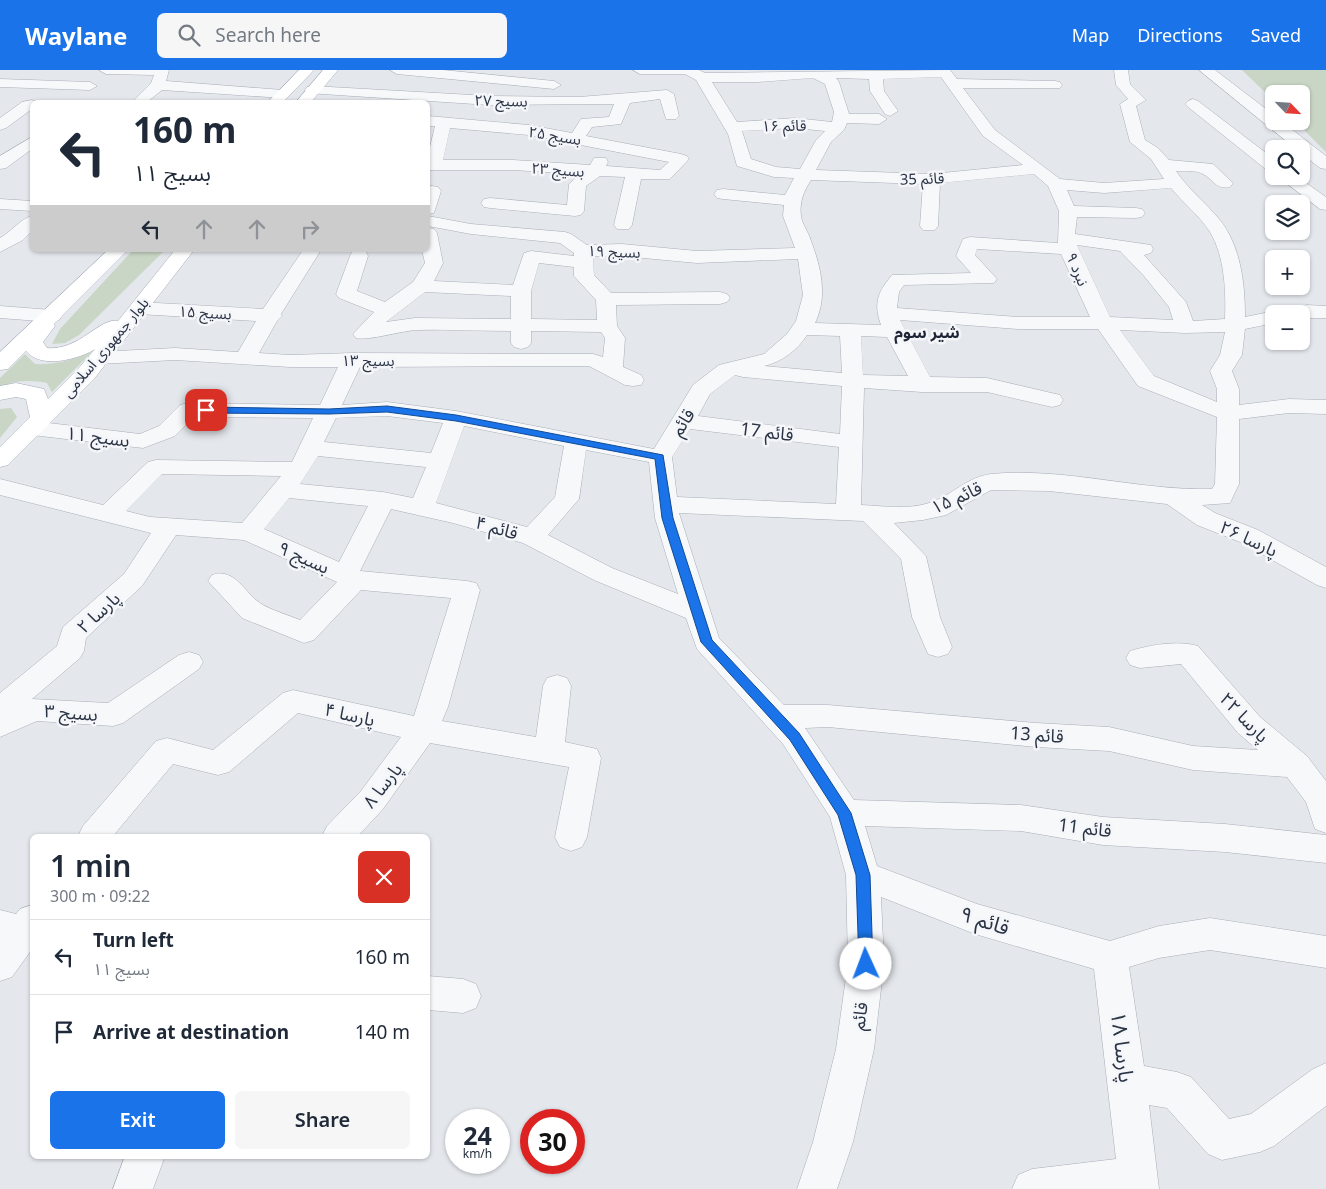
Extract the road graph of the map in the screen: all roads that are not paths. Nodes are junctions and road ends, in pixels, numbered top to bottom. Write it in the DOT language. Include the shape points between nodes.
graph roads {
  1 [pos="106,70"];
  2 [pos="307,70"];
  3 [pos="331,70"];
  4 [pos="396,70"];
  5 [pos="532,70"];
  6 [pos="682,70"];
  7 [pos="1121,70"];
  8 [pos="1206,70"];
  9 [pos="640,71"];
  10 [pos="815,72"];
  11 [pos="875,72"];
  12 [pos="468,73"];
  13 [pos="696,73"];
  14 [pos="947,75"];
  15 [pos="985,76"];
  16 [pos="519,82"];
  17 [pos="0,83"];
  18 [pos="158,85"];
  19 [pos="568,85"];
  20 [pos="1055,85"];
  21 [pos="90,86"];
  22 [pos="312,90"];
  23 [pos="279,98"];
  24 [pos="447,99"];
  25 [pos="72,100"];
  26 [pos="141,100"];
  27 [pos="304,100"];
  28 [pos="623,100"];
  29 [pos="501,101"];
  30 [pos="1193,104"];
  31 [pos="30,105"];
  32 [pos="670,116"];
  33 [pos="436,121"];
  34 [pos="839,122"];
  35 [pos="0,125"];
  36 [pos="482,125"];
  37 [pos="730,127"];
  38 [pos="529,130"];
  39 [pos="577,138"];
  40 [pos="30,143"];
  41 [pos="607,144"];
  42 [pos="681,159"];
  43 [pos="1265,160"];
  44 [pos="850,161"];
  45 [pos="818,163"];
  46 [pos="0,164"];
  47 [pos="1326,164"];
  48 [pos="1165,165"];
  49 [pos="430,166"];
  50 [pos="513,166"];
  51 [pos="1038,169"];
  52 [pos="596,171"];
  53 [pos="634,174"];
  54 [pos="862,178"];
  55 [pos="932,179"];
  56 [pos="522,182"];
  57 [pos="1224,182"];
  58 [pos="1176,183"];
  59 [pos="578,184"];
  60 [pos="1054,184"];
  61 [pos="1297,185"];
  62 [pos="432,191"];
  63 [pos="498,191"];
  64 [pos="724,194"];
  65 [pos="430,200"];
  66 [pos="793,201"];
  67 [pos="0,204"];
  68 [pos="30,206"];
  69 [pos="1326,206"];
  70 [pos="1068,210"];
  71 [pos="1136,213"];
  72 [pos="430,221"];
  73 [pos="30,223"];
  74 [pos="623,225"];
  75 [pos="928,226"];
  76 [pos="471,229"];
  77 [pos="17,236"];
  78 [pos="430,243"];
  79 [pos="1067,243"];
  80 [pos="0,246"];
  81 [pos="1126,247"];
  82 [pos="1148,250"];
  83 [pos="117,252"];
  84 [pos="183,252"];
  85 [pos="309,252"];
  86 [pos="806,253"];
  87 [pos="359,256"];
  88 [pos="582,256"];
  89 [pos="421,286"];
  90 [pos="521,291"];
  91 [pos="720,298"];
  92 [pos="606,299"];
  93 [pos="139,308"];
  94 [pos="387,310"];
  95 [pos="1310,311"];
  96 [pos="0,312"];
  97 [pos="1326,312"];
  98 [pos="54,315"];
  99 [pos="272,316"];
  100 [pos="1265,319"];
  101 [pos="890,322"];
  102 [pos="1104,323"];
  103 [pos="520,325"];
  104 [pos="1235,325"];
  105 [pos="607,326"];
  106 [pos="1185,327"];
  107 [pos="801,329"];
  108 [pos="850,330"];
  109 [pos="367,331"];
  110 [pos="99,358"];
  111 [pos="245,358"];
  112 [pos="353,359"];
  113 [pos="521,359"];
  114 [pos="327,360"];
  115 [pos="0,364"];
  116 [pos="612,370"];
  117 [pos="727,370"];
  118 [pos="632,380"];
  119 [pos="853,382"];
  120 [pos="922,385"];
  121 [pos="0,393"];
  122 [pos="1052,400"];
  123 [pos="1326,407"];
  124 [pos="329,412"];
  125 [pos="1228,414"];
  126 [pos="456,418"];
  127 [pos="684,421"];
  128 [pos="37,423"];
  129 [pos="576,442"];
  130 [pos="851,442"];
  131 [pos="660,457"];
  132 [pos="306,459"];
  133 [pos="0,460"];
  134 [pos="440,461"];
  135 [pos="0,487"];
  136 [pos="283,490"];
  137 [pos="1173,497"];
  138 [pos="383,500"];
  139 [pos="666,504"];
  140 [pos="422,508"];
  141 [pos="859,514"];
  142 [pos="108,515"];
  143 [pos="169,526"];
  144 [pos="248,532"];
  145 [pos="532,537"];
  146 [pos="350,578"];
  147 [pos="1326,579"];
  148 [pos="221,581"];
  149 [pos="697,612"];
  150 [pos="938,648"];
  151 [pos="1140,658"];
  152 [pos="189,662"];
  153 [pos="557,686"];
  154 [pos="0,710"];
  155 [pos="776,717"];
  156 [pos="0,725"];
  157 [pos="423,730"];
  158 [pos="549,752"];
  159 [pos="1296,765"];
  160 [pos="1325,806"];
  161 [pos="844,813"];
  162 [pos="96,834"];
  163 [pos="340,834"];
  164 [pos="571,837"];
  165 [pos="1326,849"];
  166 [pos="863,875"];
  167 [pos="22,928"];
  168 [pos="1326,952"];
  169 [pos="1110,957"];
  170 [pos="0,965"];
  171 [pos="430,993"];
  172 [pos="463,996"];
  173 [pos="1127,1082"];
  174 [pos="1326,1082"];
  175 [pos="144,1159"];
  176 [pos="1139,1183"];
  177 [pos="133,1189"];
  178 [pos="817,1189"];
  179 [pos="1032,1189"];
  1 -- 18 [label="street" via="162,71"];
  1 -- 21 [label="street"];
  2 -- 23 [label="main road"];
  3 -- 22 [label="main road"];
  4 -- 12 [label="street"];
  5 -- 16 [label="street"];
  6 -- 9 [label="street"];
  7 -- 48 [label="street" via="1123,85 1138,100 1128,104 1138,142 1158,155"];
  8 -- 47 [label="street"];
  10 -- 11 [label="street"];
  10 -- 13 [label="street" via="757,78"];
  10 -- 34 [label="street" via="832,82 842,112"];
  11 -- 14 [label="street"];
  11 -- 34 [label="street, قائم ۱۶" via="876,91 884,115"];
  12 -- 16 [label="street"];
  12 -- 24 [label="street"];
  13 -- 37 [label="street"];
  14 -- 15 [label="street"];
  14 -- 51 [label="street" via="989,133"];
  15 -- 20 [label="street"];
  16 -- 19 [label="street"];
  16 -- 29 [label="street"];
  17 -- 21 [label="street"];
  18 -- 23 [label="street"];
  18 -- 26 [label="street"];
  21 -- 25 [label="street"];
  22 -- 24 [label="street, بسیج ۲۷"];
  22 -- 27 [label="main road"];
  24 -- 29 [label="street, بسیج ۲۷"];
  28 -- 29 [label="street, بسیج ۲۷"];
  28 -- 32 [label="street, بسیج ۲۷" via="667,94"];
  28 -- 39 [label="street" via="614,121 587,122"];
  29 -- 36 [label="street"];
  30 -- 43 [label="street"];
  31 -- 35 [label="street"];
  33 -- 36 [label="street, بسیج ۲۵"];
  33 -- 49 [label="street"];
  34 -- 37 [label="street, قائم ۱۶"];
  34 -- 45 [label="street" via="824,140"];
  36 -- 38 [label="street, بسیج ۲۵"];
  37 -- 45 [label="street" via="736,134 743,162 774,172"];
  38 -- 39 [label="street, بسیج ۲۵"];
  38 -- 50 [label="street"];
  39 -- 41 [label="street, بسیج ۲۵"];
  40 -- 46 [label="street"];
  41 -- 42 [label="street, بسیج ۲۵"];
  41 -- 52 [label="street"];
  42 -- 53 [label="street, بسیج ۲۳" via="664,175"];
  44 -- 54 [label="street" via="867,164"];
  45 -- 54 [label="street, قائم 35"];
  45 -- 66 [label="street" via="793,196"];
  48 -- 57 [label="street" via="1207,168"];
  48 -- 58 [label="street"];
  49 -- 50 [label="street, بسیج ۲۳"];
  50 -- 52 [label="street, بسیج ۲۳"];
  50 -- 63 [label="street"];
  51 -- 55 [label="street, قائم 35"];
  51 -- 60 [label="street"];
  52 -- 53 [label="street, بسیج ۲۳"];
  52 -- 59 [label="street"];
  53 -- 74 [label="street"];
  54 -- 55 [label="street, قائم 35"];
  55 -- 75 [label="street"];
  56 -- 59 [label="street"];
  58 -- 60 [label="street" via="1104,188"];
  58 -- 104 [label="street" via="1220,233 1235,294"];
  59 -- 63 [label="street" via="575,211"];
  60 -- 70 [label="street"];
  61 -- 69 [label="street"];
  62 -- 65 [label="street"];
  63 -- 76 [label="street"];
  64 -- 66 [label="street"];
  66 -- 86 [label="street, قائم" via="792,216"];
  67 -- 68 [label="street"];
  70 -- 71 [label="street"];
  70 -- 79 [label="street, نبرد ۹"];
  72 -- 76 [label="street, بسیج ۱۹"];
  73 -- 77 [label="street"];
  76 -- 88 [label="street, بسیج ۱۹" via="565,238"];
  77 -- 80 [label="street"];
  78 -- 89 [label="street" via="434,263"];
  79 -- 81 [label="street"];
  79 -- 101 [label="street" via="970,243 965,256 987,279 899,279 889,291"];
  79 -- 102 [label="street, نبرد ۹"];
  81 -- 82 [label="street"];
  81 -- 106 [label="street" via="1179,306"];
  83 -- 98 [label="main road"];
  84 -- 93 [label="main road, بلوار جمهوری اسلامی"];
  85 -- 99 [label="street"];
  86 -- 88 [label="street, بسیج ۱۹" via="697,257 622,250"];
  86 -- 107 [label="street, قائم" via="813,295"];
  87 -- 94 [label="street" via="346,294"];
  88 -- 90 [label="street" via="531,257"];
  88 -- 92 [label="street" via="584,276"];
  89 -- 90 [label="street"];
  89 -- 94 [label="street"];
  90 -- 103 [label="street"];
  91 -- 92 [label="street"];
  92 -- 105 [label="street"];
  93 -- 98 [label="main road" via="82,348 57,355 36,352 32,342"];
  93 -- 99 [label="street, بسیج ۱۵"];
  93 -- 110 [label="main road, بلوار جمهوری اسلامی"];
  94 -- 109 [label="street"];
  95 -- 97 [label="street"];
  96 -- 98 [label="street"];
  98 -- 115 [label="main road"];
  99 -- 111 [label="street"];
  100 -- 104 [label="street"];
  101 -- 102 [label="street"];
  101 -- 108 [label="street"];
  101 -- 120 [label="street"];
  102 -- 106 [label="street"];
  102 -- 125 [label="street, نبرد ۹" via="1146,381"];
  103 -- 105 [label="street"];
  103 -- 109 [label="street" via="415,324"];
  103 -- 113 [label="street"];
  104 -- 106 [label="street"];
  104 -- 125 [label="street" via="1230,356 1221,371 1228,389"];
  105 -- 116 [label="street" via="615,338"];
  107 -- 108 [label="street"];
  107 -- 117 [label="street, قائم" via="771,358"];
  108 -- 119 [label="street"];
  109 -- 114 [label="street"];
  110 -- 111 [label="street, بسیج ۱۳" via="175,354"];
  110 -- 128 [label="main road, بلوار جمهوری اسلامی"];
  111 -- 114 [label="street, بسیج ۱۳"];
  112 -- 113 [label="street, بسیج ۱۳"];
  112 -- 114 [label="street, بسیج ۱۳"];
  112 -- 124 [label="street"];
  113 -- 116 [label="street, بسیج ۱۳" via="593,360"];
  116 -- 118 [label="street, بسیج ۱۳"];
  117 -- 119 [label="street"];
  117 -- 127 [label="street, قائم" via="701,390"];
  119 -- 120 [label="street"];
  119 -- 130 [label="street"];
  120 -- 122 [label="street" via="987,385"];
  121 -- 128 [label="main road" via="16,390 36,394"];
  123 -- 125 [label="street" via="1265,407"];
  124 -- 126 [label="street, بسیج ۱۱" via="387,409"];
  124 -- 128 [label="street, بسیج ۱۱" via="188,410 167,431 142,441"];
  124 -- 132 [label="street"];
  125 -- 137 [label="street, قائم ۱۵" via="1227,484 1222,496"];
  126 -- 129 [label="street, بسیج ۱۱"];
  126 -- 134 [label="street"];
  127 -- 130 [label="street, قائم 17"];
  127 -- 131 [label="street, قائم"];
  128 -- 133 [label="main road, بلوار جمهوری اسلامی"];
  129 -- 131 [label="street, بسیج ۱۱"];
  129 -- 145 [label="street" via="567,500"];
  130 -- 141 [label="street"];
  131 -- 139 [label="street, قائم"];
  132 -- 134 [label="street"];
  132 -- 136 [label="street"];
  132 -- 142 [label="street" via="156,467"];
  134 -- 140 [label="street"];
  135 -- 142 [label="street, بسیج ۹"];
  136 -- 138 [label="street, قائم ۴"];
  136 -- 144 [label="street"];
  137 -- 141 [label="street, قائم ۱۵" via="1033,481 988,482 937,508 900,515"];
  137 -- 147 [label="street, پارسا ۲۶" via="1206,519 1250,536"];
  138 -- 140 [label="street, قائم ۴"];
  138 -- 146 [label="street"];
  139 -- 141 [label="street, قائم ۱۵"];
  139 -- 149 [label="street, قائم"];
  140 -- 145 [label="street, قائم ۴" via="456,514"];
  141 -- 150 [label="street" via="913,556 926,617"];
  142 -- 143 [label="street, بسیج ۹"];
  143 -- 144 [label="street, بسیج ۹"];
  143 -- 154 [label="street, پارسا ۲" via="133,580 73,634 70,651"];
  144 -- 146 [label="street, بسیج ۹"];
  145 -- 149 [label="street, قائم ۴" via="603,574"];
  146 -- 148 [label="street" via="304,633 252,611"];
  146 -- 157 [label="street, بسیج ۹" via="467,590 433,707"];
  149 -- 155 [label="street, قائم" via="707,642"];
  151 -- 159 [label="street, پارسا ۲۲" via="1188,653 1249,725"];
  152 -- 156 [label="street, بسیج ۳" via="113,715 34,710"];
  153 -- 158 [label="street"];
  155 -- 159 [label="street, قائم 13" via="828,716 1109,739 1193,758"];
  155 -- 161 [label="street, قائم" via="794,736"];
  157 -- 158 [label="street, پارسا ۴"];
  157 -- 162 [label="street, پارسا ۴" via="293,701 218,762 167,750"];
  157 -- 163 [label="street, پارسا ۸" via="372,800"];
  158 -- 164 [label="street, پارسا ۴" via="586,758"];
  159 -- 160 [label="street, پارسا ۲۲"];
  161 -- 165 [label="street, قائم 11" via="1021,818 1104,830"];
  161 -- 166 [label="street, قائم"];
  166 -- 169 [label="street, قائم ۹" via="975,919"];
  166 -- 178 [label="street, قائم" via="866,964 855,1049 833,1142"];
  167 -- 170 [label="street"];
  168 -- 169 [label="street" via="1210,934 1159,942"];
  169 -- 173 [label="street, پارسا ۱۸"];
  171 -- 172 [label="street"];
  173 -- 174 [label="street" via="1177,1091 1222,1140 1260,1132"];
  173 -- 176 [label="street, پارسا ۱۸"];
  175 -- 177 [label="street"];
  176 -- 179 [label="street"];
}
